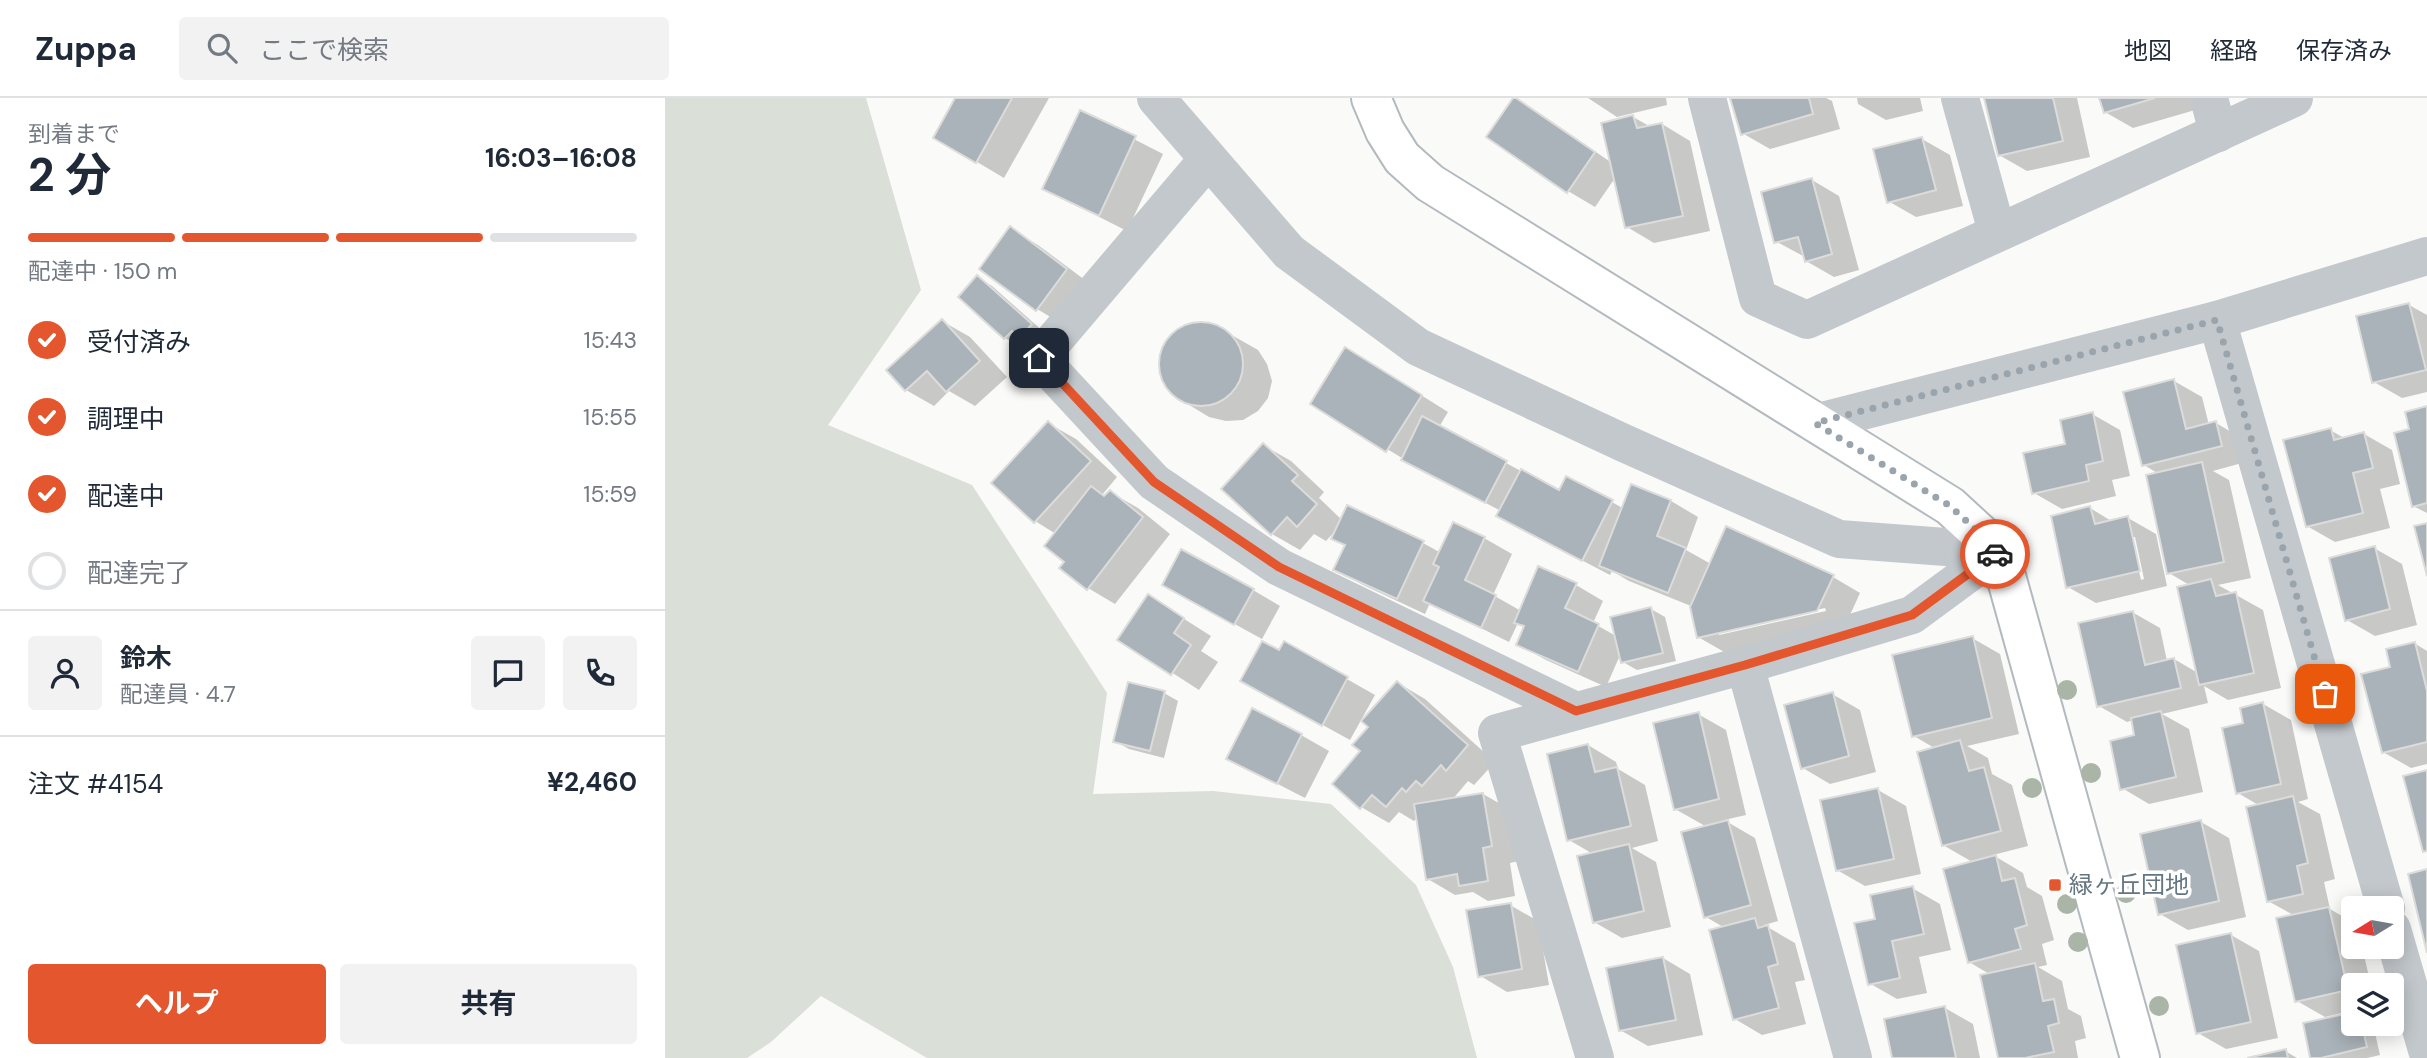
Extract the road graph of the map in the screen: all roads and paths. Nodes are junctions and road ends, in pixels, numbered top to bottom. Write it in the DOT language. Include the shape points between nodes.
graph roads {
  1 [pos="1156,98"];
  2 [pos="1371,98"];
  3 [pos="1707,98"];
  4 [pos="1960,98"];
  5 [pos="2294,98"];
  6 [pos="2213,115"];
  7 [pos="1207,159"];
  8 [pos="1997,232"];
  9 [pos="2427,256"];
  10 [pos="2217,320"];
  11 [pos="1815,423"];
  12 [pos="1999,551"];
  13 [pos="1745,665"];
  14 [pos="1576,711"];
  15 [pos="2383,896"];
  16 [pos="2401,959"];
  17 [pos="2427,1050"];
  18 [pos="1595,1058"];
  19 [pos="1853,1058"];
  20 [pos="2140,1058"];
  1 -- 7 [label="street"];
  2 -- 11 [label="street" via="1402,158 1430,183"];
  3 -- 8 [label="street" via="1758,298 1807,320"];
  4 -- 8 [label="street"];
  5 -- 6 [label="street"];
  6 -- 8 [label="street"];
  7 -- 12 [label="street" via="1289,252 1418,347 1839,539"];
  7 -- 14 [label="street" via="1039,358 1154,482 1279,567"];
  9 -- 10 [label="street"];
  10 -- 11 [label="street"];
  10 -- 15 [label="street"];
  11 -- 12 [label="street" via="1950,506"];
  12 -- 13 [label="street" via="1912,615"];
  12 -- 20 [label="street"];
  13 -- 14 [label="street"];
  13 -- 19 [label="street"];
  14 -- 18 [label="street" via="1497,733"];
  16 -- 17 [label="street"];
}
